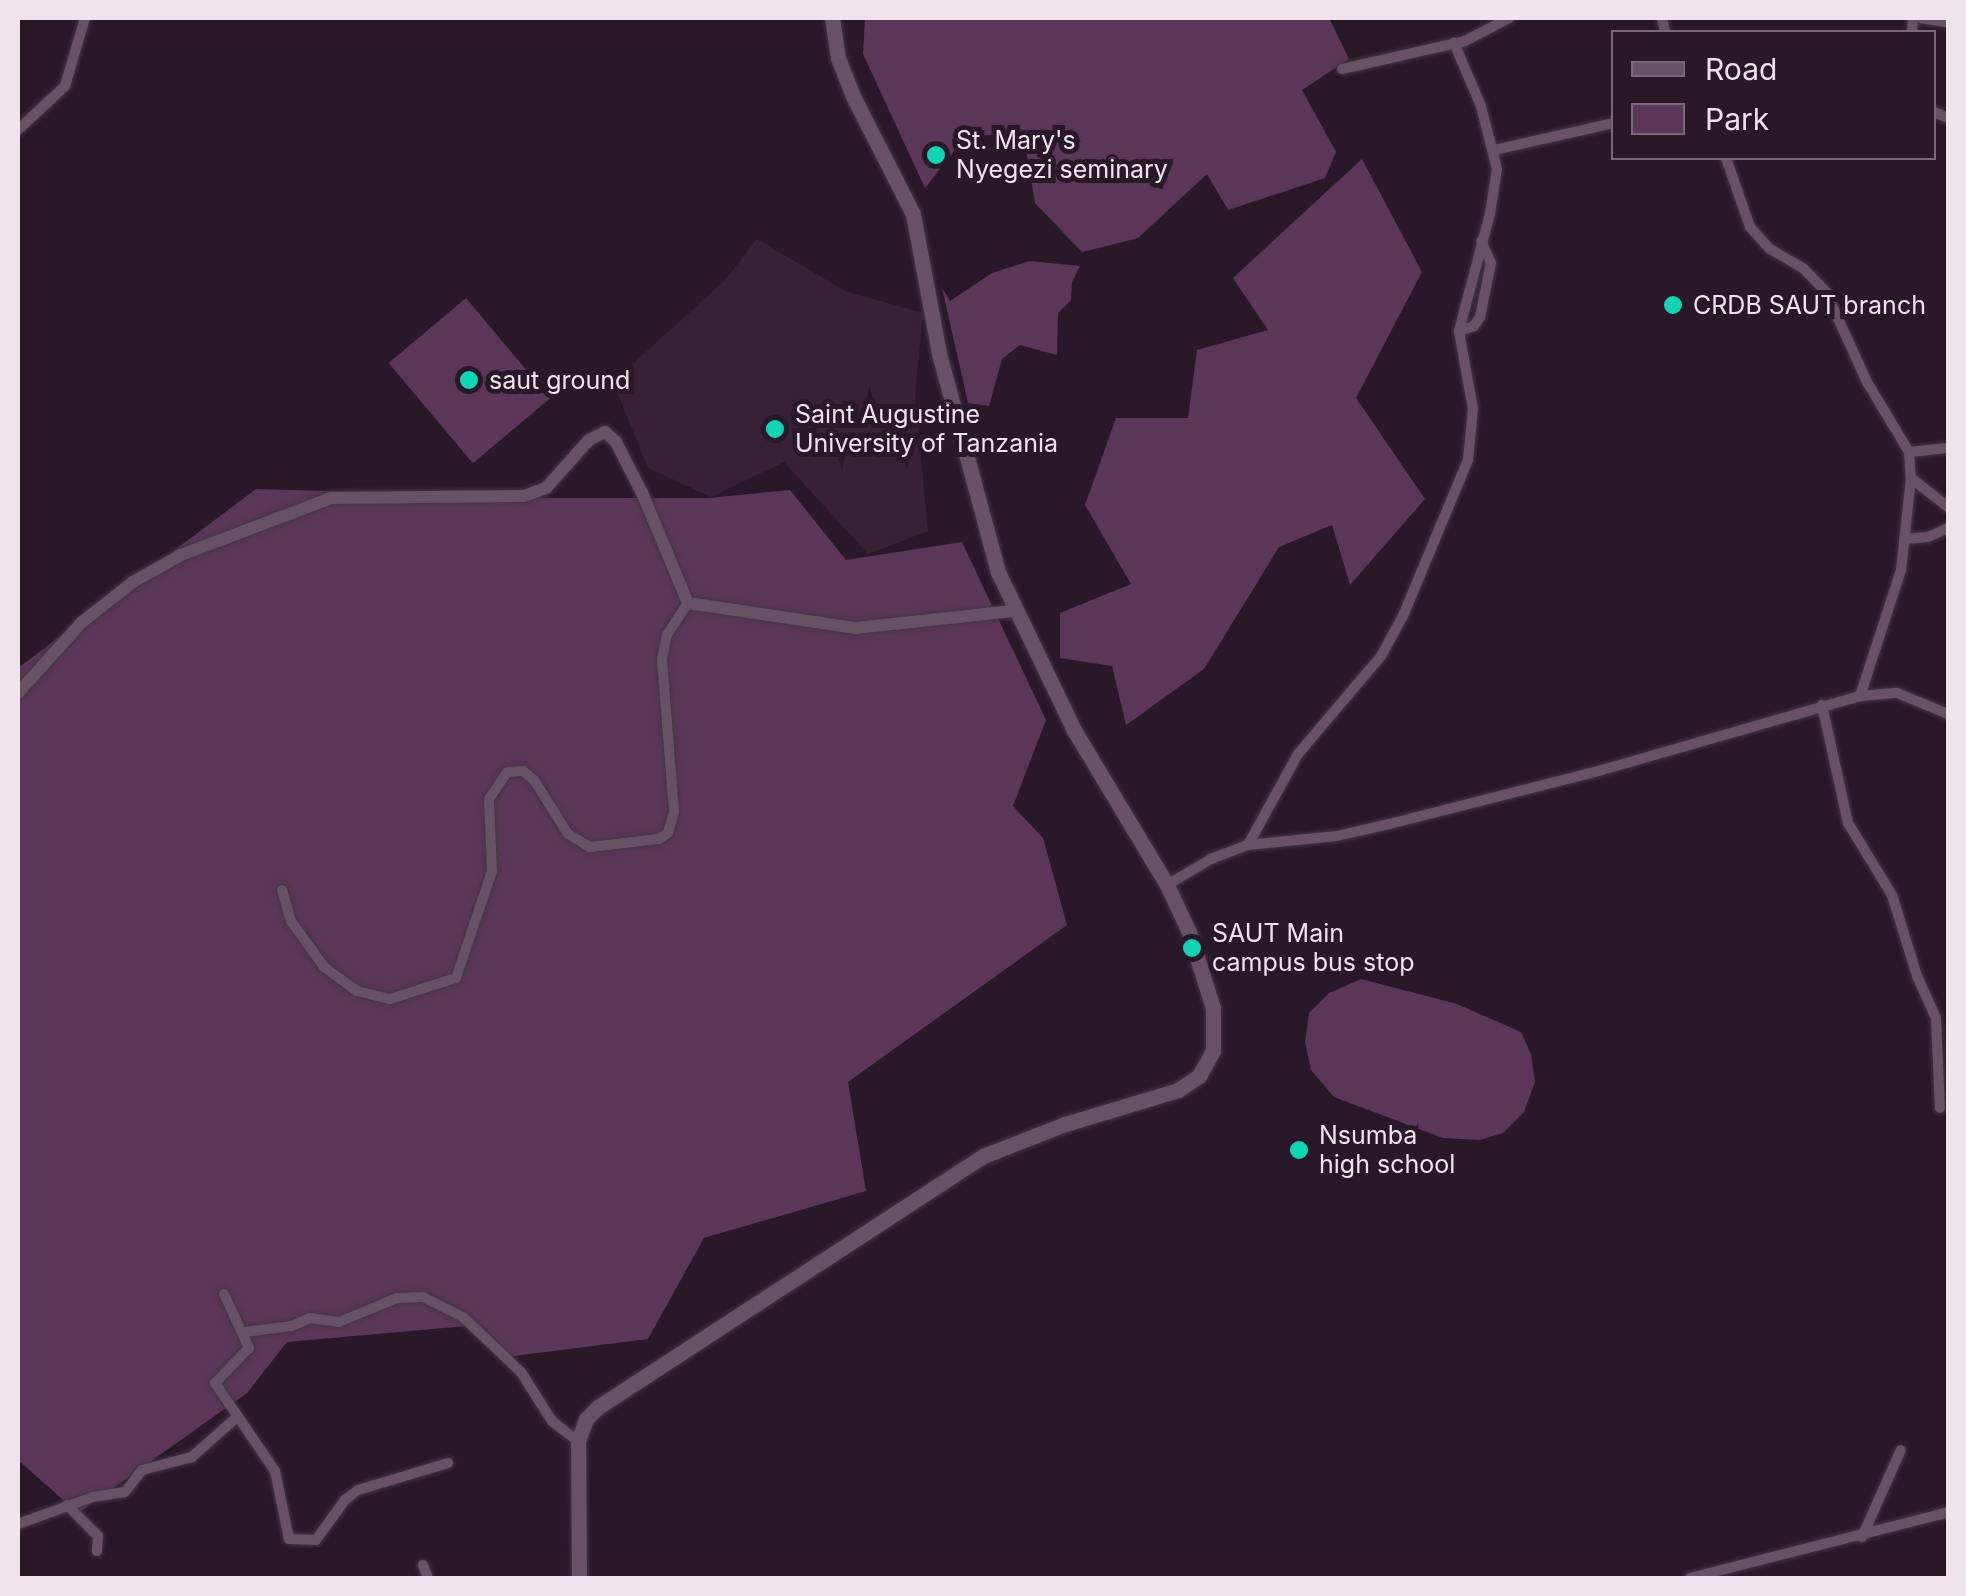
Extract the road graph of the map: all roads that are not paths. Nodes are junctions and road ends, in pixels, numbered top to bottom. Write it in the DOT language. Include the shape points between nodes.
graph roads {
  1 [pos="85,18"];
  2 [pos="832,18"];
  3 [pos="1509,18"];
  4 [pos="1921,18"];
  5 [pos="1948,23"];
  6 [pos="1478,37"];
  7 [pos="1454,44"];
  8 [pos="1464,65"];
  9 [pos="1342,70"];
  10 [pos="1611,124"];
  11 [pos="18,130"];
  12 [pos="1494,150"];
  13 [pos="1727,160"];
  14 [pos="1481,242"];
  15 [pos="1484,294"];
  16 [pos="1463,312"];
  17 [pos="1459,331"];
  18 [pos="1948,448"];
  19 [pos="1909,452"];
  20 [pos="1912,478"];
  21 [pos="1948,508"];
  22 [pos="1948,528"];
  23 [pos="1904,540"];
  24 [pos="688,603"];
  25 [pos="1013,612"];
  26 [pos="18,692"];
  27 [pos="1860,696"];
  28 [pos="1822,705"];
  29 [pos="1948,714"];
  30 [pos="1248,845"];
  31 [pos="1168,885"];
  32 [pos="282,890"];
  33 [pos="1940,1108"];
  34 [pos="224,1294"];
  35 [pos="245,1332"];
  36 [pos="237,1417"];
  37 [pos="578,1441"];
  38 [pos="1901,1450"];
  39 [pos="448,1463"];
  40 [pos="67,1505"];
  41 [pos="1948,1512"];
  42 [pos="18,1524"];
  43 [pos="1862,1537"];
  44 [pos="96,1552"];
  45 [pos="423,1565"];
  46 [pos="428,1578"];
  47 [pos="579,1578"];
  48 [pos="1690,1578"];
  1 -- 11 [label="street" via="64,86"];
  2 -- 25 [label="main road" via="838,58 908,201 982,522"];
  3 -- 6 [label="street"];
  4 -- 5 [label="street"];
  6 -- 7 [label="street"];
  6 -- 8 [label="street"];
  7 -- 8 [label="street"];
  7 -- 9 [label="street"];
  8 -- 12 [label="street"];
  10 -- 12 [label="street"];
  12 -- 14 [label="street" via="1496,189"];
  13 -- 19 [label="street" via="1750,227 1826,292"];
  14 -- 15 [label="street" via="1491,262"];
  14 -- 16 [label="street"];
  15 -- 16 [label="street"];
  15 -- 17 [label="street" via="1478,322"];
  16 -- 17 [label="street"];
  17 -- 30 [label="street" via="1474,434 1455,496 1381,656 1298,754"];
  18 -- 19 [label="street"];
  19 -- 20 [label="street"];
  20 -- 21 [label="street"];
  20 -- 23 [label="street"];
  22 -- 23 [label="street"];
  23 -- 27 [label="street" via="1897,591"];
  24 -- 25 [label="street" via="856,628"];
  24 -- 26 [label="street" via="643,495 605,432 589,440 546,488 524,496 332,498 181,555 81,622"];
  24 -- 32 [label="street" via="667,635 662,658 674,824 659,840 590,848 578,843 534,780 523,771 507,772 489,800 492,871 456,978 390,999 358,992 324,968 291,920"];
  25 -- 31 [label="main road" via="1074,730"];
  27 -- 28 [label="street"];
  27 -- 29 [label="street" via="1897,693"];
  28 -- 30 [label="street" via="1389,824"];
  28 -- 33 [label="street" via="1848,822 1892,895 1936,1018"];
  30 -- 31 [label="street"];
  31 -- 37 [label="main road" via="1213,1008 1213,1051 1200,1076 1165,1096 983,1156 598,1408"];
  34 -- 35 [label="street"];
  35 -- 36 [label="street" via="250,1348 215,1383"];
  35 -- 37 [label="street" via="310,1318 340,1322 362,1309 422,1296 463,1317 521,1372 552,1421"];
  36 -- 39 [label="street" via="275,1471 286,1535 300,1542 324,1534 350,1494"];
  36 -- 40 [label="street" via="192,1457 142,1470 125,1492"];
  37 -- 47 [label="main road"];
  38 -- 43 [label="street"];
  40 -- 42 [label="street"];
  40 -- 44 [label="street" via="98,1536"];
  41 -- 43 [label="street"];
  43 -- 48 [label="street"];
  45 -- 46 [label="street"];
}
